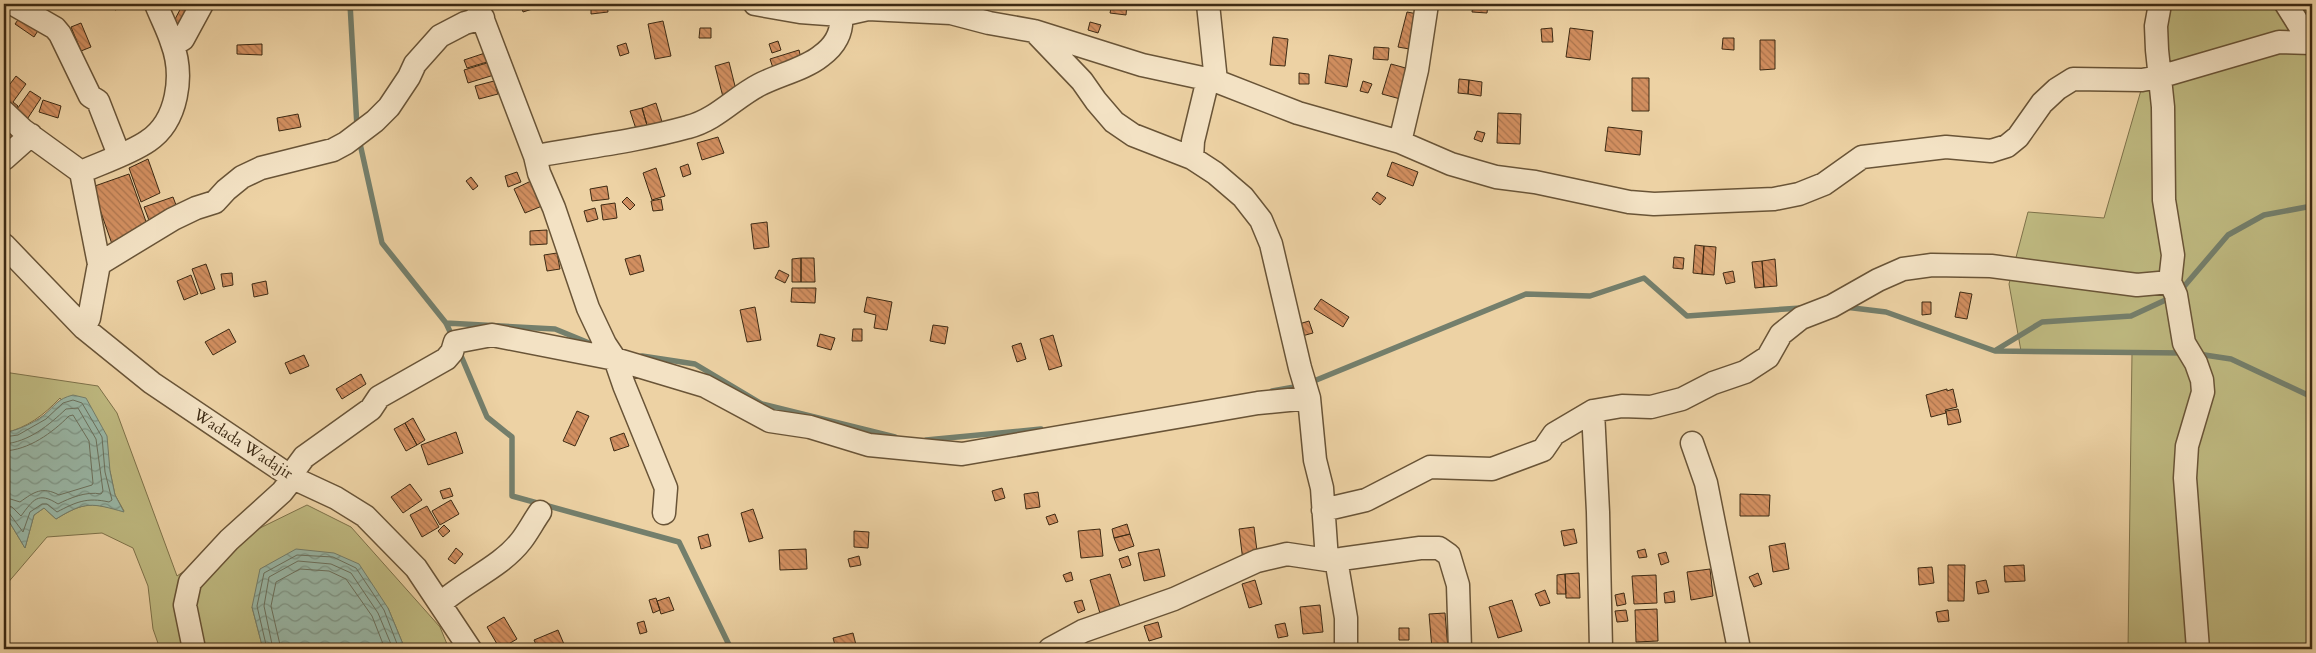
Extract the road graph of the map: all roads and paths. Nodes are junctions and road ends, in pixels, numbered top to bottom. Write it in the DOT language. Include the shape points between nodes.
graph roads {
  1 [pos="13,4"];
  2 [pos="156,4"];
  3 [pos="202,4"];
  4 [pos="755,4"];
  5 [pos="1208,4"];
  6 [pos="1427,4"];
  7 [pos="2160,4"];
  8 [pos="2286,4"];
  9 [pos="868,6"];
  10 [pos="951,9"];
  11 [pos="480,11"];
  12 [pos="841,15"];
  13 [pos="1034,31"];
  14 [pos="2312,37"];
  15 [pos="2312,43"];
  16 [pos="173,45"];
  17 [pos="2159,77"];
  18 [pos="1212,80"];
  19 [pos="4,112"];
  20 [pos="31,135"];
  21 [pos="1400,142"];
  22 [pos="119,155"];
  23 [pos="535,156"];
  24 [pos="1192,158"];
  25 [pos="4,159"];
  26 [pos="82,172"];
  27 [pos="4,245"];
  28 [pos="99,264"];
  29 [pos="2170,282"];
  30 [pos="84,328"];
  31 [pos="615,359"];
  32 [pos="1309,398"];
  33 [pos="1593,411"];
  34 [pos="1692,443"];
  35 [pos="291,477"];
  36 [pos="1323,510"];
  37 [pos="540,512"];
  38 [pos="664,513"];
  39 [pos="1334,560"];
  40 [pos="441,602"];
  41 [pos="194,649"];
  42 [pos="470,649"];
  43 [pos="1050,649"];
  44 [pos="1346,649"];
  45 [pos="1460,649"];
  46 [pos="1601,649"];
  47 [pos="1739,649"];
  48 [pos="2198,649"];
  1 -- 22 [label="street" via="60,34 90,96 98,101"];
  2 -- 16 [label="street"];
  3 -- 16 [label="street" via="183,39"];
  4 -- 12 [label="street"];
  5 -- 18 [label="street"];
  6 -- 21 [label="street" via="1417,70"];
  7 -- 17 [label="street" via="2156,26"];
  8 -- 14 [label="street" via="2303,31"];
  9 -- 10 [label="street"];
  9 -- 12 [label="street"];
  10 -- 13 [label="street" via="990,23"];
  11 -- 23 [label="street"];
  11 -- 28 [label="street" via="440,36 415,64 389,107 346,143 333,150 270,165 242,177 215,202 173,219"];
  12 -- 23 [label="street" via="843,27 834,44 820,57 758,85 711,119 614,144"];
  13 -- 18 [label="street" via="1142,65"];
  13 -- 24 [label="street" via="1082,81 1114,122 1133,136"];
  15 -- 17 [label="street" via="2279,42"];
  16 -- 22 [label="street" via="178,82 175,101 165,124 148,141"];
  17 -- 21 [label="street" via="2142,80 2073,79 2042,103 2030,123 2006,146 1991,151 1946,147 1862,157 1824,184 1774,199 1654,204 1629,202 1496,177 1451,164"];
  17 -- 29 [label="street" via="2163,107 2164,200 2173,255"];
  18 -- 21 [label="street" via="1298,113"];
  18 -- 24 [label="street" via="1195,132"];
  19 -- 20 [label="street"];
  20 -- 25 [label="street"];
  20 -- 26 [label="street"];
  22 -- 26 [label="street"];
  23 -- 31 [label="street" via="588,308"];
  24 -- 32 [label="street" via="1244,197 1261,220 1271,244"];
  26 -- 28 [label="street"];
  27 -- 30 [label="street, Wadada Wadajir"];
  28 -- 30 [label="street" via="89,318"];
  29 -- 33 [label="street" via="2137,285 1991,266 1932,264 1903,269 1832,306 1801,318 1781,334 1768,357 1744,372 1682,399 1652,407 1622,406"];
  29 -- 48 [label="street" via="2176,295 2184,343 2196,363 2203,392 2187,446 2185,478"];
  30 -- 35 [label="street, Wadada Wadajir" via="152,384"];
  31 -- 32 [label="street" via="705,386 770,420 810,427 869,445 962,454 1258,403"];
  31 -- 35 [label="street" via="492,335 455,342 446,359 379,397 371,409 304,457"];
  31 -- 38 [label="street" via="666,488"];
  32 -- 36 [label="street"];
  33 -- 36 [label="street" via="1554,434 1543,450 1492,470 1430,467 1366,500"];
  33 -- 46 [label="street"];
  34 -- 47 [label="street" via="1706,483"];
  35 -- 40 [label="street, Wadada Wadajir" via="365,516 416,568"];
  35 -- 41 [label="street" via="282,492 229,540 190,582 185,605"];
  36 -- 39 [label="street"];
  37 -- 40 [label="street" via="520,542 502,559"];
  39 -- 43 [label="street" via="1287,554 1257,561 1174,599 1083,631"];
  39 -- 44 [label="street" via="1346,618"];
  39 -- 45 [label="street" via="1420,548 1439,548 1449,555 1458,585"];
  40 -- 42 [label="street, Wadada Wadajir"];
}
